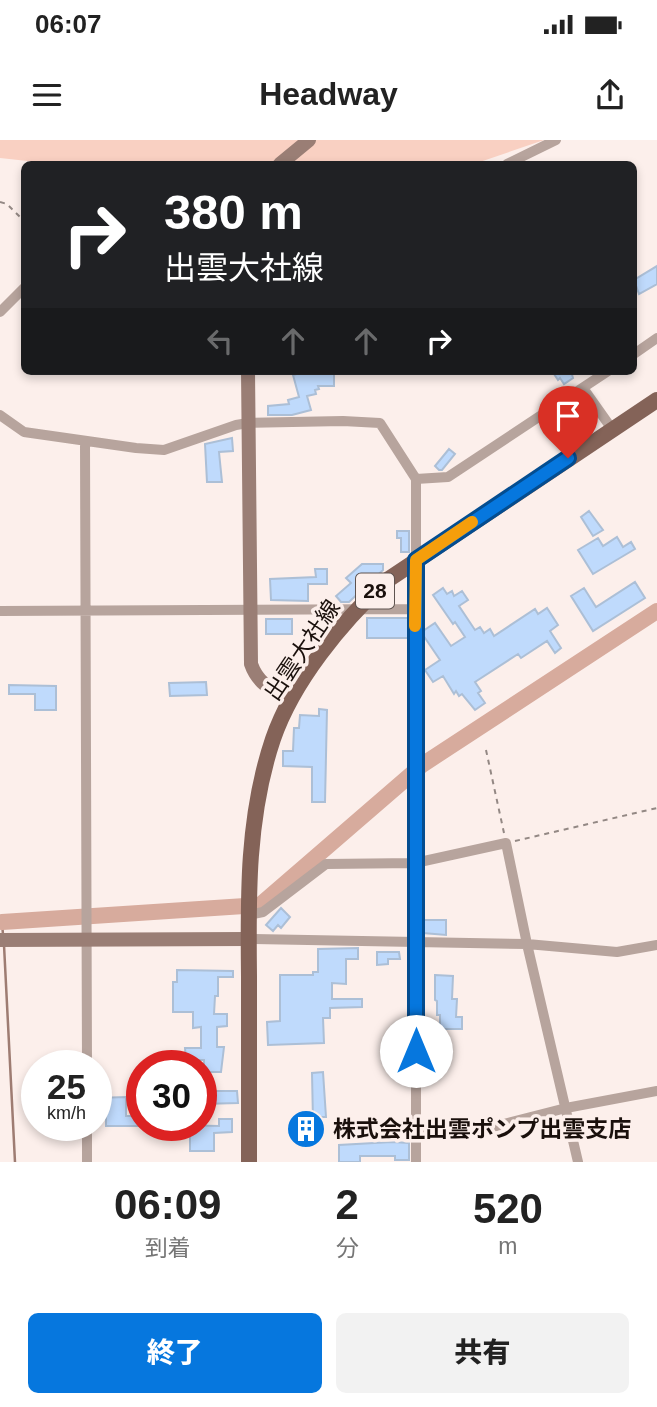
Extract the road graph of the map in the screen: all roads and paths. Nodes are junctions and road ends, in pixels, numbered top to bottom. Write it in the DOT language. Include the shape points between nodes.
graph roads {
  1 [pos="309,140"];
  2 [pos="555,140"];
  3 [pos="283,161"];
  4 [pos="513,161"];
  5 [pos="0,202"];
  6 [pos="21,218"];
  7 [pos="21,291"];
  8 [pos="0,312"];
  9 [pos="657,338"];
  10 [pos="637,352"];
  11 [pos="248,375"];
  12 [pos="602,375"];
  13 [pos="583,388"];
  14 [pos="657,400"];
  15 [pos="0,415"];
  16 [pos="248,423"];
  17 [pos="612,429"];
  18 [pos="85,442"];
  19 [pos="416,479"];
  20 [pos="416,560"];
  21 [pos="85,609"];
  22 [pos="356,609"];
  23 [pos="250,610"];
  24 [pos="415,610"];
  25 [pos="0,611"];
  26 [pos="290,699"];
  27 [pos="486,750"];
  28 [pos="657,808"];
  29 [pos="506,843"];
  30 [pos="415,863"];
  31 [pos="249,914"];
  32 [pos="86,934"];
  33 [pos="248,939"];
  34 [pos="0,940"];
  35 [pos="416,943"];
  36 [pos="527,944"];
  37 [pos="657,945"];
  38 [pos="87,1050"];
  39 [pos="657,1091"];
  40 [pos="566,1108"];
  41 [pos="416,1132"];
  42 [pos="87,1141"];
  43 [pos="87,1162"];
  44 [pos="249,1162"];
  45 [pos="416,1162"];
  46 [pos="578,1162"];
  1 -- 3 [label="street"];
  2 -- 4 [label="street"];
  5 -- 6 [label="path"];
  7 -- 8 [label="street"];
  9 -- 10 [label="street"];
  11 -- 16 [label="street"];
  12 -- 13 [label="street"];
  13 -- 17 [label="street"];
  13 -- 19 [label="street" via="448,477"];
  14 -- 17 [label="main road, 出雲大社線 / 28"];
  15 -- 18 [label="street" via="24,432"];
  16 -- 18 [label="street" via="164,450"];
  16 -- 19 [label="street" via="380,423"];
  16 -- 23 [label="street"];
  17 -- 20 [label="main road, 出雲大社線 / 28"];
  18 -- 21 [label="street"];
  19 -- 20 [label="street"];
  20 -- 22 [label="main road, 出雲大社線 / 28"];
  20 -- 24 [label="street"];
  21 -- 23 [label="street"];
  21 -- 25 [label="street"];
  21 -- 32 [label="street"];
  22 -- 23 [label="street"];
  22 -- 24 [label="street"];
  22 -- 26 [label="main road, 出雲大社線 / 28"];
  23 -- 26 [label="street" via="251,664 256,677"];
  24 -- 30 [label="street"];
  26 -- 31 [label="main road, 出雲大社線 / 28" via="273,739 259,795 250,851"];
  27 -- 29 [label="path"];
  28 -- 29 [label="path"];
  29 -- 30 [label="street"];
  29 -- 36 [label="street"];
  30 -- 31 [label="street" via="326,864 264,912"];
  30 -- 35 [label="street"];
  31 -- 33 [label="main road, 出雲大社線 / 28"];
  32 -- 33 [label="street"];
  32 -- 34 [label="street"];
  32 -- 38 [label="street"];
  33 -- 35 [label="street"];
  33 -- 44 [label="main road, 出雲大社線 / 28"];
  35 -- 36 [label="street"];
  35 -- 41 [label="street"];
  36 -- 37 [label="street" via="617,952"];
  36 -- 40 [label="street"];
  39 -- 40 [label="street"];
  40 -- 41 [label="street" via="477,1130"];
  40 -- 46 [label="street"];
  41 -- 45 [label="street"];
  42 -- 43 [label="street"];
}
